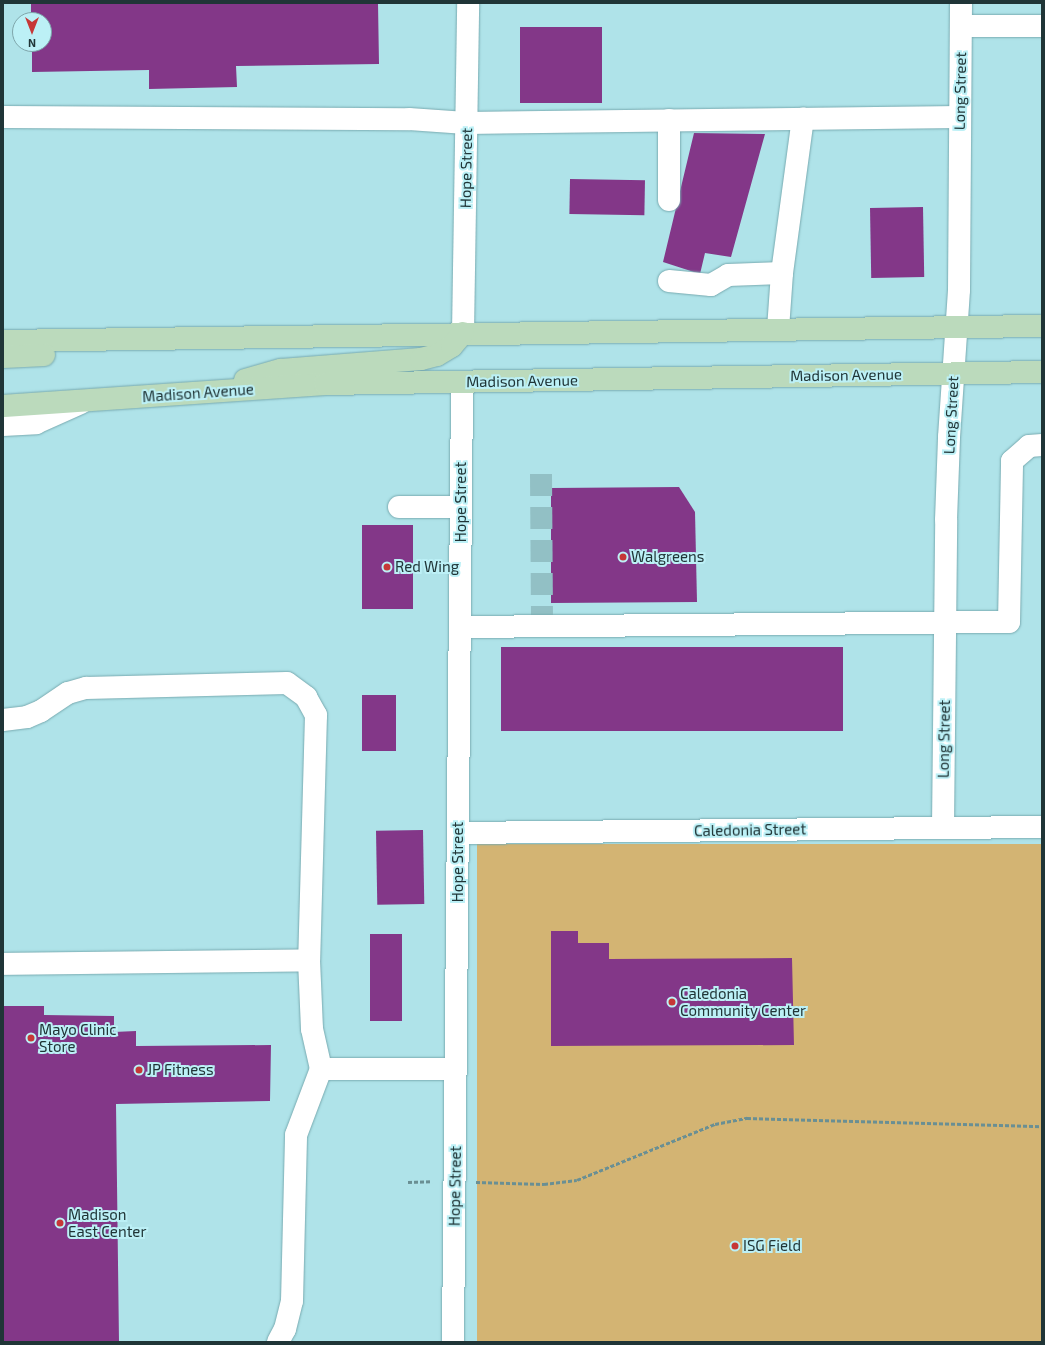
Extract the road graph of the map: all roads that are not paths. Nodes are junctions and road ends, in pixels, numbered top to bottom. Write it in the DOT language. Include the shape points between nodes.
graph roads {
  1 [pos="468,3"];
  2 [pos="961,3"];
  3 [pos="961,26"];
  4 [pos="1042,26"];
  5 [pos="3,117"];
  6 [pos="960,117"];
  7 [pos="802,118"];
  8 [pos="668,120"];
  9 [pos="466,123"];
  10 [pos="669,200"];
  11 [pos="782,273"];
  12 [pos="669,281"];
  13 [pos="956,326"];
  14 [pos="1042,326"];
  15 [pos="778,329"];
  16 [pos="463,334"];
  17 [pos="240,339"];
  18 [pos="3,341"];
  19 [pos="3,357"];
  20 [pos="1042,372"];
  21 [pos="953,373"];
  22 [pos="462,383"];
  23 [pos="199,392"];
  24 [pos="81,403"];
  25 [pos="3,406"];
  26 [pos="3,425"];
  27 [pos="1042,445"];
  28 [pos="399,507"];
  29 [pos="461,507"];
  30 [pos="946,621"];
  31 [pos="460,627"];
  32 [pos="3,720"];
  33 [pos="1042,827"];
  34 [pos="943,828"];
  35 [pos="458,833"];
  36 [pos="309,960"];
  37 [pos="3,964"];
  38 [pos="321,1069"];
  39 [pos="456,1069"];
  40 [pos="278,1342"];
  41 [pos="453,1342"];
  1 -- 9 [label="street, Hope Street"];
  2 -- 3 [label="street, Long Street"];
  3 -- 4 [label="street"];
  3 -- 6 [label="street, Long Street"];
  5 -- 9 [label="street" via="401,119"];
  6 -- 7 [label="street"];
  6 -- 13 [label="street, Long Street"];
  7 -- 8 [label="street"];
  7 -- 11 [label="street"];
  8 -- 9 [label="street"];
  8 -- 10 [label="street"];
  9 -- 16 [label="street, Hope Street"];
  11 -- 12 [label="street" via="728,275 710,285"];
  11 -- 15 [label="street"];
  13 -- 14 [label="main road"];
  13 -- 15 [label="main road"];
  13 -- 21 [label="street, Long Street"];
  15 -- 16 [label="main road"];
  16 -- 17 [label="main road"];
  16 -- 23 [label="main road" via="437,355 421,359 281,370"];
  17 -- 18 [label="main road"];
  17 -- 19 [label="main road" via="80,354"];
  20 -- 21 [label="main road, Madison Avenue"];
  21 -- 22 [label="main road, Madison Avenue"];
  21 -- 30 [label="street, Long Street" via="948,444"];
  22 -- 23 [label="main road, Madison Avenue" via="326,384"];
  22 -- 29 [label="street, Hope Street"];
  23 -- 24 [label="main road, Madison Avenue"];
  24 -- 25 [label="main road, Madison Avenue"];
  24 -- 26 [label="street" via="36,424"];
  27 -- 30 [label="street" via="1029,446 1012,461 1009,622"];
  28 -- 29 [label="street"];
  29 -- 31 [label="street, Hope Street"];
  30 -- 31 [label="street"];
  30 -- 34 [label="street, Long Street"];
  31 -- 35 [label="street, Hope Street"];
  32 -- 36 [label="street" via="27,717 68,694 86,688 287,683 306,697 316,715"];
  33 -- 34 [label="street, Caledonia Street"];
  34 -- 35 [label="street, Caledonia Street"];
  35 -- 39 [label="street, Hope Street"];
  36 -- 37 [label="street"];
  36 -- 38 [label="street" via="312,1029"];
  38 -- 39 [label="street"];
  38 -- 40 [label="street" via="296,1135 292,1301 285,1329"];
  39 -- 41 [label="street, Hope Street"];
}
